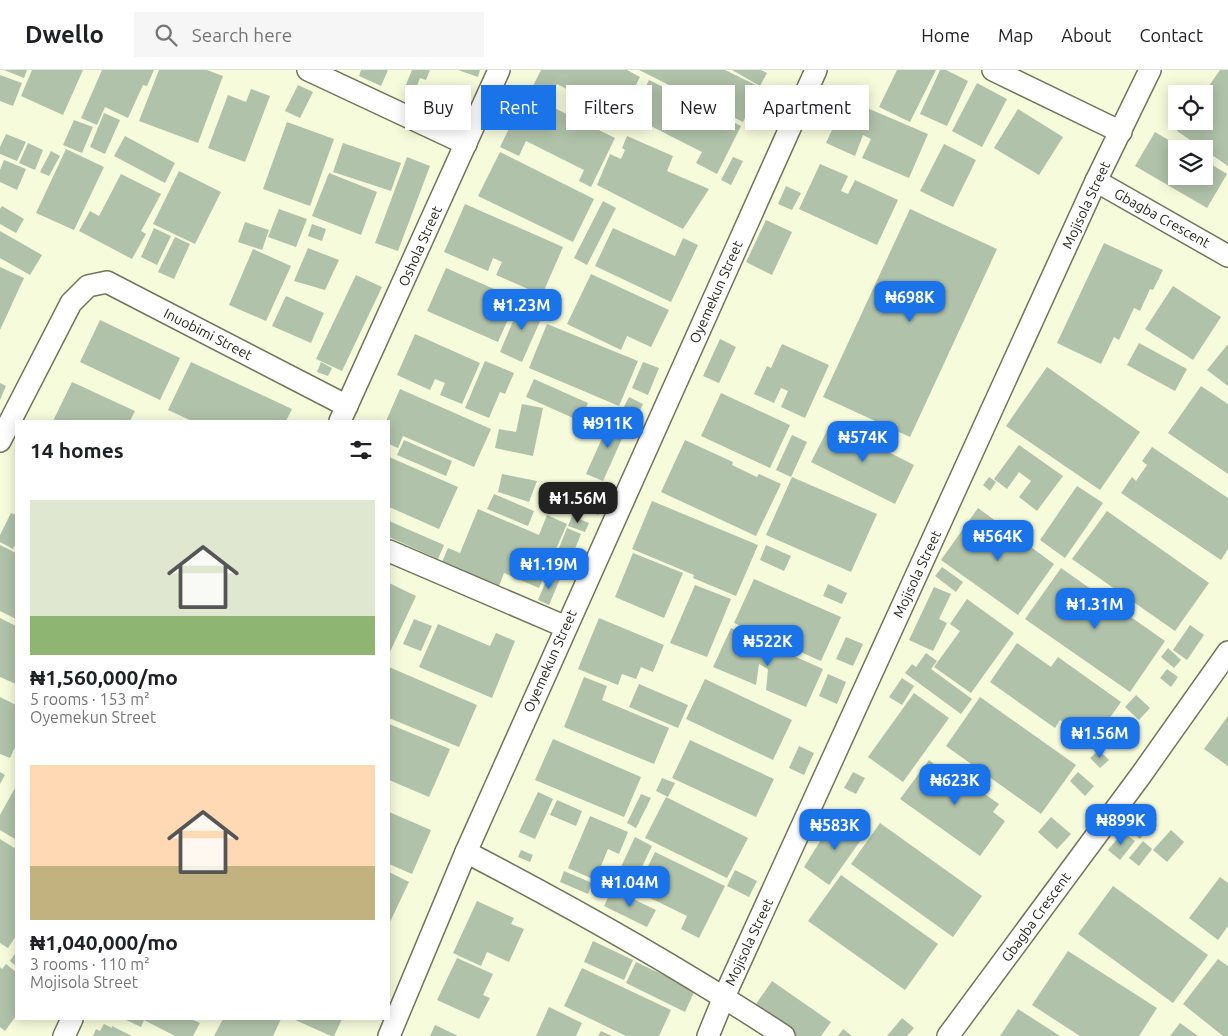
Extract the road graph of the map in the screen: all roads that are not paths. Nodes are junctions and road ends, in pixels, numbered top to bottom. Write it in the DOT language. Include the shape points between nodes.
graph roads {
  1 [pos="308,70"];
  2 [pos="499,70"];
  3 [pos="816,70"];
  4 [pos="993,70"];
  5 [pos="1150,70"];
  6 [pos="1121,132"];
  7 [pos="466,144"];
  8 [pos="1096,181"];
  9 [pos="1228,256"];
  10 [pos="343,413"];
  11 [pos="0,441"];
  12 [pos="390,550"];
  13 [pos="566,627"];
  14 [pos="1228,652"];
  15 [pos="466,852"];
  16 [pos="724,997"];
  17 [pos="72,1020"];
  18 [pos="64,1036"];
  19 [pos="389,1036"];
  20 [pos="708,1036"];
  21 [pos="784,1036"];
  22 [pos="948,1036"];
  1 -- 7 [label="street"];
  2 -- 7 [label="street, Oshola Street"];
  3 -- 13 [label="street, Oyemekun Street"];
  4 -- 6 [label="street"];
  5 -- 6 [label="street, Mojisola Street"];
  6 -- 8 [label="street, Mojisola Street"];
  7 -- 10 [label="street, Oshola Street"];
  8 -- 9 [label="street, Gbagba Crescent"];
  8 -- 16 [label="street, Mojisola Street"];
  10 -- 11 [label="street, Inuobimi Street" via="107,282 88,286 71,303"];
  12 -- 13 [label="street"];
  13 -- 15 [label="street, Oyemekun Street"];
  14 -- 22 [label="street, Gbagba Crescent" via="1141,776"];
  15 -- 16 [label="street, Mojisola Street" via="530,885"];
  15 -- 19 [label="street, Oyemekun Street"];
  16 -- 20 [label="street, Mojisola Street"];
  16 -- 21 [label="street"];
  17 -- 18 [label="street"];
}
